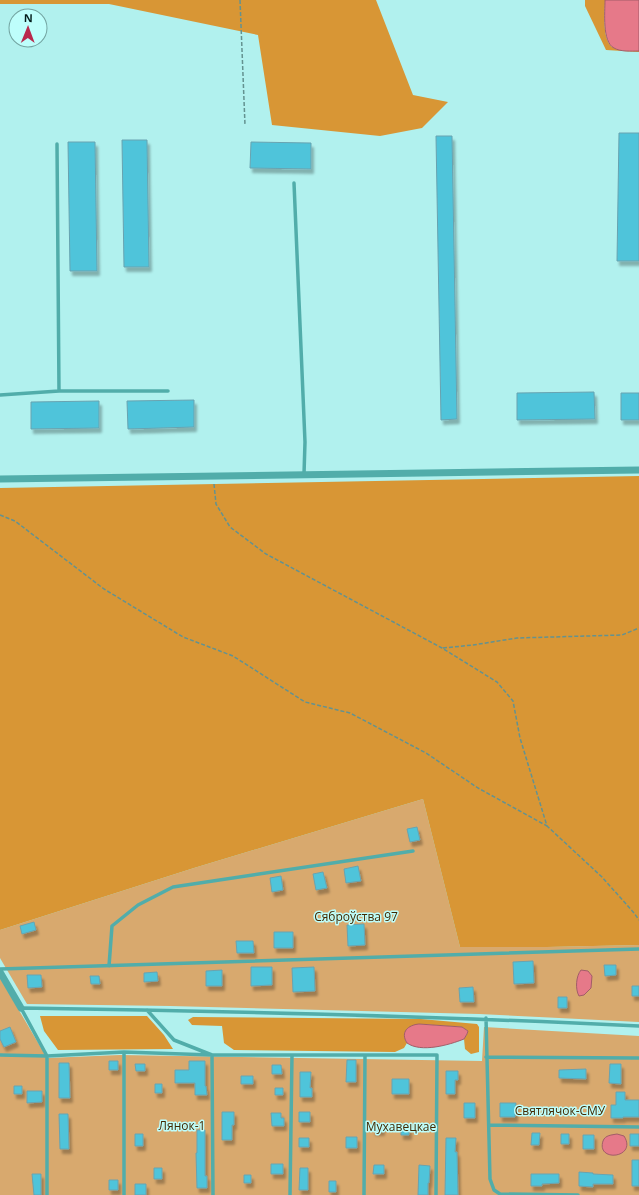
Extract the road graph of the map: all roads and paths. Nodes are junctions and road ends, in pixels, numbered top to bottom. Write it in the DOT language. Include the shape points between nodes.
graph roads {
  1 [pos="240,0"];
  2 [pos="245,124"];
  3 [pos="57,144"];
  4 [pos="294,183"];
  5 [pos="59,391"];
  6 [pos="168,391"];
  7 [pos="0,394"];
  8 [pos="639,470"];
  9 [pos="304,475"];
  10 [pos="213,477"];
  11 [pos="0,479"];
  12 [pos="0,515"];
  13 [pos="639,628"];
  14 [pos="442,648"];
  15 [pos="547,826"];
  16 [pos="413,851"];
  17 [pos="639,920"];
  18 [pos="639,949"];
  19 [pos="109,966"];
  20 [pos="0,969"];
  21 [pos="0,972"];
  22 [pos="21,1008"];
  23 [pos="147,1010"];
  24 [pos="486,1018"];
  25 [pos="639,1026"];
  26 [pos="124,1052"];
  27 [pos="0,1055"];
  28 [pos="212,1055"];
  29 [pos="292,1055"];
  30 [pos="365,1055"];
  31 [pos="47,1056"];
  32 [pos="486,1057"];
  33 [pos="639,1058"];
  34 [pos="489,1125"];
  35 [pos="639,1127"];
  36 [pos="47,1195"];
  37 [pos="124,1195"];
  38 [pos="213,1195"];
  39 [pos="290,1195"];
  40 [pos="364,1195"];
  41 [pos="436,1195"];
  42 [pos="578,1195"];
  1 -- 2 [label="path"];
  3 -- 5 [label="lane"];
  4 -- 9 [label="lane" via="305,442"];
  5 -- 6 [label="lane"];
  5 -- 7 [label="lane"];
  8 -- 9 [label="street"];
  9 -- 10 [label="street"];
  10 -- 11 [label="street"];
  10 -- 14 [label="path" via="216,504 230,527 266,554"];
  12 -- 15 [label="path" via="15,521 104,589 183,637 233,656 305,702 350,713 426,753 478,788"];
  13 -- 14 [label="path" via="622,635 517,638 473,646"];
  14 -- 15 [label="path" via="497,682 513,701 520,738"];
  15 -- 17 [label="path" via="602,877"];
  16 -- 19 [label="lane" via="173,887 138,905 112,926"];
  18 -- 19 [label="lane"];
  19 -- 20 [label="lane"];
  21 -- 22 [label="street"];
  22 -- 23 [label="lane"];
  22 -- 31 [label="lane"];
  23 -- 24 [label="lane"];
  23 -- 28 [label="lane" via="174,1040"];
  24 -- 25 [label="lane"];
  24 -- 32 [label="lane"];
  26 -- 28 [label="lane"];
  26 -- 31 [label="lane"];
  26 -- 37 [label="lane"];
  27 -- 31 [label="lane"];
  28 -- 29 [label="lane"];
  28 -- 38 [label="lane"];
  29 -- 30 [label="lane"];
  29 -- 39 [label="lane"];
  30 -- 40 [label="lane"];
  30 -- 41 [label="lane" via="437,1055"];
  31 -- 36 [label="lane"];
  32 -- 33 [label="lane"];
  32 -- 34 [label="lane"];
  34 -- 35 [label="lane"];
  34 -- 42 [label="lane" via="490,1179 494,1190 500,1194"];
}
